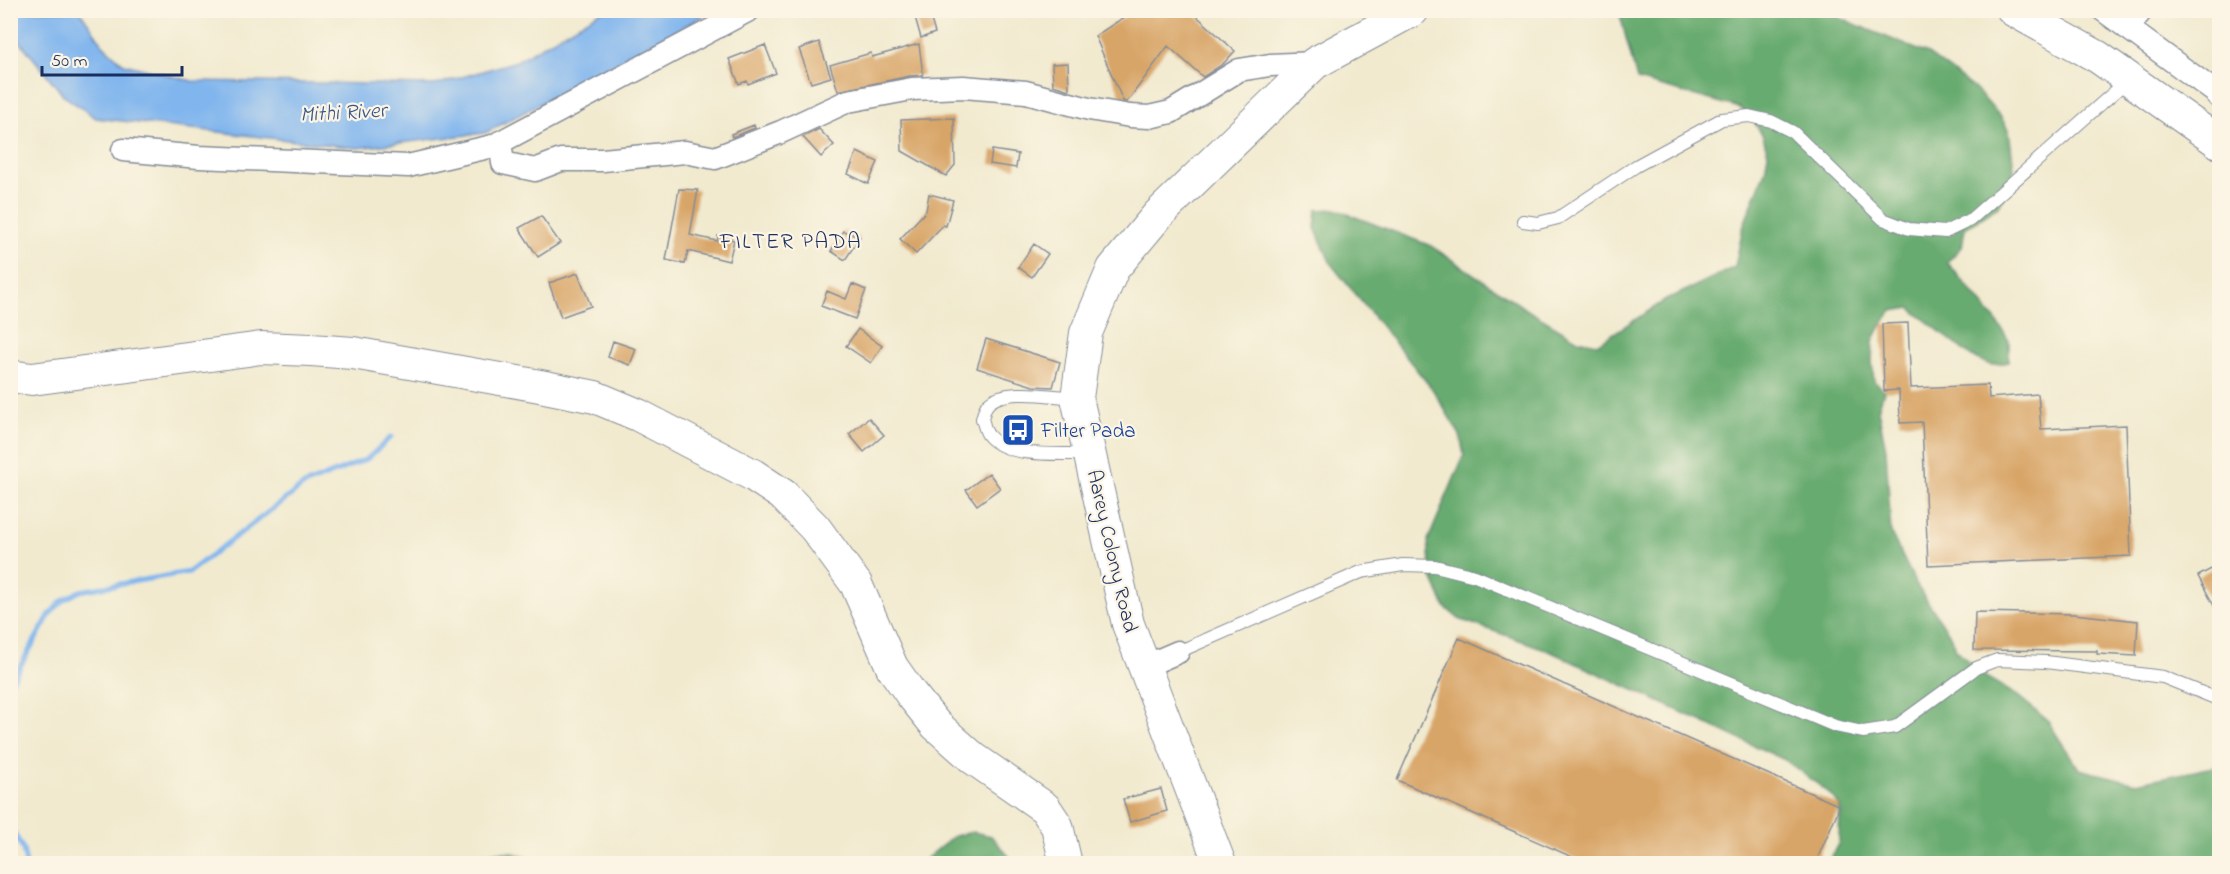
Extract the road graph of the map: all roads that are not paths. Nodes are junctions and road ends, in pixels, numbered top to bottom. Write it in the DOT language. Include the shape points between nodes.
graph roads {
  1 [pos="749,10"];
  2 [pos="1413,10"];
  3 [pos="2013,10"];
  4 [pos="2103,10"];
  5 [pos="2142,10"];
  6 [pos="2127,28"];
  7 [pos="1315,63"];
  8 [pos="2129,79"];
  9 [pos="2220,98"];
  10 [pos="500,142"];
  11 [pos="2220,143"];
  12 [pos="123,150"];
  13 [pos="1523,221"];
  14 [pos="10,376"];
  15 [pos="1077,398"];
  16 [pos="1090,454"];
  17 [pos="1178,652"];
  18 [pos="1143,667"];
  19 [pos="2220,700"];
  20 [pos="1066,864"];
  21 [pos="1220,864"];
  1 -- 10 [label="street"];
  2 -- 7 [label="main road, Aarey Colony Road"];
  3 -- 8 [label="main road" via="2098,57"];
  4 -- 6 [label="street"];
  5 -- 6 [label="street"];
  6 -- 9 [label="street"];
  7 -- 10 [label="street" via="1239,70 1171,112 1149,117 1089,109 1026,92 963,87 912,89 848,101 715,158 685,152 561,160 535,171 503,163"];
  7 -- 15 [label="main road, Aarey Colony Road" via="1158,214 1113,269 1086,333"];
  8 -- 11 [label="main road"];
  8 -- 13 [label="lane" via="1970,220 1945,232 1909,229 1883,219 1793,132 1749,116 1712,124 1636,166 1558,218 1538,223"];
  10 -- 12 [label="street" via="408,166"];
  14 -- 20 [label="main road" via="32,380 261,348 311,350 352,353 595,397 638,416 753,475 783,495 814,528 856,584 892,667 911,694 936,725 973,759 1045,808 1057,826"];
  15 -- 16 [label="main road, Aarey Colony Road"];
  15 -- 16 [label="lane" via="1002,395 987,405 982,419 987,435 1011,451"];
  16 -- 18 [label="main road, Aarey Colony Road" via="1128,624"];
  17 -- 18 [label="street"];
  17 -- 19 [label="lane" via="1361,572 1403,565 1435,566 1475,576 1835,726 1863,732 1895,727 1976,668 1997,660 2046,662 2163,677"];
  18 -- 21 [label="main road, Aarey Colony Road"];
}
